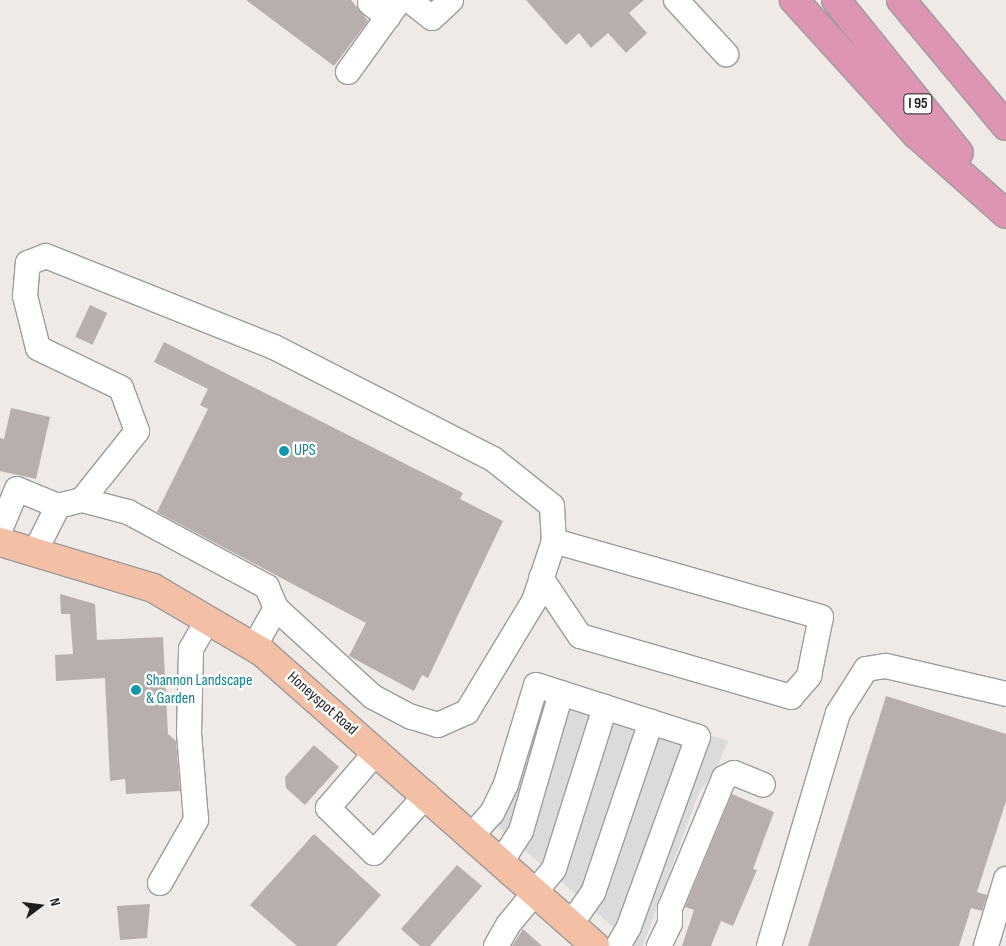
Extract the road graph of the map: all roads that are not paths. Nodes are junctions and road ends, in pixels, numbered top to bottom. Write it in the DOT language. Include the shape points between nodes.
graph roads {
  1 [pos="409,0"];
  2 [pos="451,0"];
  3 [pos="676,0"];
  4 [pos="794,0"];
  5 [pos="836,0"];
  6 [pos="901,0"];
  7 [pos="386,7"];
  8 [pos="726,54"];
  9 [pos="348,72"];
  10 [pos="1006,126"];
  11 [pos="1006,203"];
  12 [pos="1006,214"];
  13 [pos="82,500"];
  14 [pos="58,506"];
  15 [pos="0,530"];
  16 [pos="554,541"];
  17 [pos="0,542"];
  18 [pos="36,552"];
  19 [pos="541,578"];
  20 [pos="276,608"];
  21 [pos="208,620"];
  22 [pos="254,647"];
  23 [pos="561,693"];
  24 [pos="1006,694"];
  25 [pos="605,707"];
  26 [pos="651,722"];
  27 [pos="377,751"];
  28 [pos="763,785"];
  29 [pos="426,794"];
  30 [pos="472,835"];
  31 [pos="501,862"];
  32 [pos="1006,879"];
  33 [pos="160,883"];
  34 [pos="537,894"];
  35 [pos="571,924"];
  36 [pos="496,946"];
  37 [pos="595,946"];
  38 [pos="618,946"];
  39 [pos="659,946"];
  40 [pos="769,946"];
  41 [pos="986,946"];
  1 -- 2 [label="street" via="432,18"];
  3 -- 8 [label="street"];
  4 -- 12 [label="highway" via="916,134"];
  5 -- 11 [label="highway, I 95" via="930,119"];
  6 -- 10 [label="highway"];
  7 -- 9 [label="street"];
  13 -- 14 [label="street"];
  13 -- 16 [label="street" via="137,431 121,388 38,348 25,296 28,263 46,256 274,347 493,458 552,506"];
  13 -- 20 [label="street" via="128,512 267,587"];
  14 -- 15 [label="street" via="16,490"];
  14 -- 18 [label="street"];
  16 -- 19 [label="street"];
  16 -- 19 [label="street" via="821,618 809,676 791,697 580,636"];
  17 -- 18 [label="main road, Honeyspot Road"];
  18 -- 21 [label="main road, Honeyspot Road" via="153,588"];
  19 -- 20 [label="street" via="534,601 467,712 438,725 411,717 373,697"];
  20 -- 22 [label="street"];
  21 -- 22 [label="main road, Honeyspot Road"];
  21 -- 33 [label="street" via="191,649 189,733 196,820"];
  22 -- 27 [label="main road, Honeyspot Road"];
  23 -- 25 [label="street"];
  23 -- 30 [label="street" via="536,685 506,784 492,813"];
  23 -- 31 [label="street" via="521,831"];
  24 -- 40 [label="street" via="886,666 866,669 838,712"];
  25 -- 26 [label="street"];
  25 -- 34 [label="street" via="554,869"];
  26 -- 35 [label="street" via="632,788 593,893"];
  26 -- 38 [label="street" via="698,737 629,927"];
  27 -- 29 [label="main road, Honeyspot Road"];
  27 -- 29 [label="street" via="328,808 374,854"];
  28 -- 39 [label="street" via="734,773 724,778 670,908 670,923"];
  29 -- 30 [label="main road, Honeyspot Road"];
  30 -- 31 [label="main road, Honeyspot Road"];
  31 -- 34 [label="main road, Honeyspot Road"];
  32 -- 41 [label="street"];
  34 -- 35 [label="main road, Honeyspot Road"];
  34 -- 36 [label="street" via="508,925"];
  35 -- 37 [label="main road, Honeyspot Road"];
}
